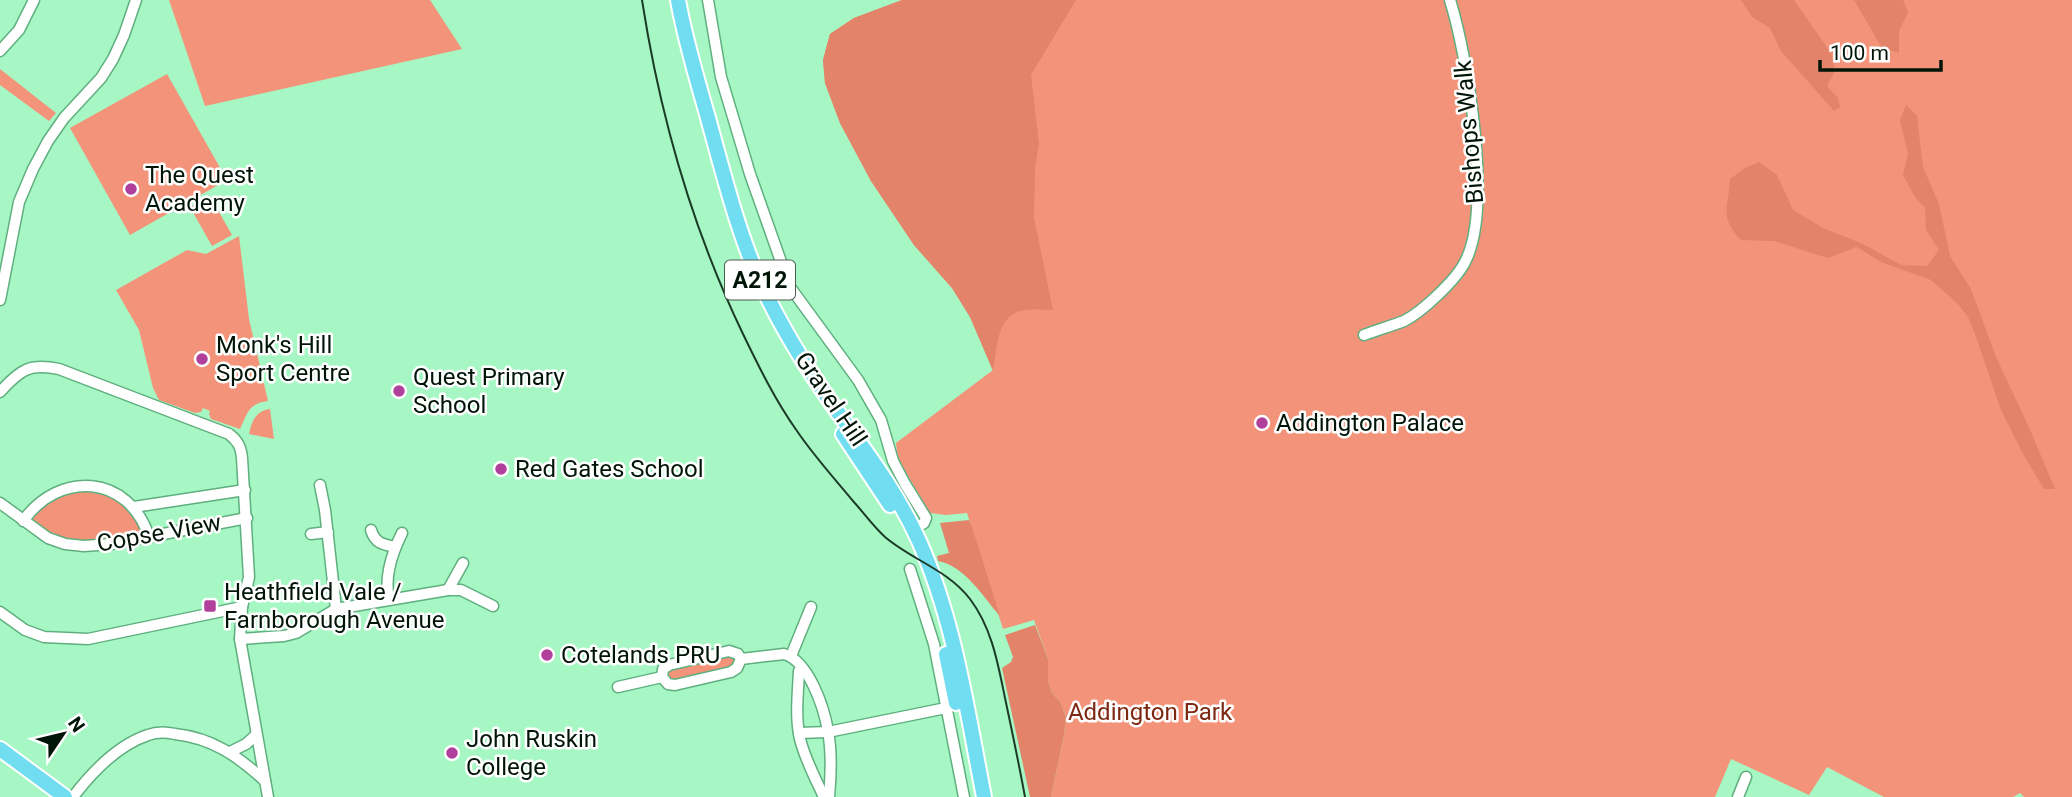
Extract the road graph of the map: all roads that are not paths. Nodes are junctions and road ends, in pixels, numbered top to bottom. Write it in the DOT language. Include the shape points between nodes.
graph roads {
  1 [pos="34,0"];
  2 [pos="136,0"];
  3 [pos="669,0"];
  4 [pos="678,0"];
  5 [pos="708,0"];
  6 [pos="1450,0"];
  7 [pos="0,51"];
  8 [pos="0,300"];
  9 [pos="1364,335"];
  10 [pos="0,392"];
  11 [pos="320,485"];
  12 [pos="245,490"];
  13 [pos="0,503"];
  14 [pos="134,508"];
  15 [pos="247,518"];
  16 [pos="23,521"];
  17 [pos="919,526"];
  18 [pos="371,530"];
  19 [pos="328,532"];
  20 [pos="402,533"];
  21 [pos="312,534"];
  22 [pos="149,537"];
  23 [pos="395,547"];
  24 [pos="463,563"];
  25 [pos="910,569"];
  26 [pos="448,590"];
  27 [pos="389,599"];
  28 [pos="926,599"];
  29 [pos="493,606"];
  30 [pos="242,607"];
  31 [pos="811,607"];
  32 [pos="336,609"];
  33 [pos="0,612"];
  34 [pos="240,639"];
  35 [pos="791,656"];
  36 [pos="741,659"];
  37 [pos="802,668"];
  38 [pos="662,677"];
  39 [pos="618,687"];
  40 [pos="947,708"];
  41 [pos="828,732"];
  42 [pos="799,733"];
  43 [pos="256,735"];
  44 [pos="0,749"];
  45 [pos="230,752"];
  46 [pos="1746,776"];
  47 [pos="265,781"];
  48 [pos="65,797"];
  49 [pos="74,797"];
  50 [pos="268,797"];
  51 [pos="826,797"];
  52 [pos="964,797"];
  53 [pos="974,797"];
  54 [pos="984,797"];
  55 [pos="1738,797"];
  1 -- 7 [label="street" via="19,30"];
  2 -- 8 [label="street" via="113,59 64,118 33,169 19,202"];
  3 -- 28 [label="main road, Gravel Hill / A212" via="724,209 751,284 801,376 886,498 916,557"];
  4 -- 17 [label="main road, Gravel Hill / A212" via="732,205 756,272 801,358"];
  5 -- 17 [label="street, Gravel Hill" via="721,77 790,287 858,380 881,420 893,461 927,520"];
  6 -- 9 [label="street, Bishops Walk" via="1472,111 1478,183 1476,231 1466,262 1450,285 1406,320"];
  10 -- 12 [label="street" via="24,370 40,365 229,434 241,447"];
  11 -- 19 [label="street"];
  12 -- 14 [label="street"];
  12 -- 15 [label="street"];
  13 -- 16 [label="street, Copse View"];
  14 -- 16 [label="street" via="111,491 86,485 58,490 32,508"];
  14 -- 22 [label="street"];
  15 -- 22 [label="street, Copse View"];
  15 -- 30 [label="street" via="249,577"];
  16 -- 22 [label="street, Copse View" via="65,544 111,544"];
  17 -- 54 [label="main road, Gravel Hill / A212" via="952,639"];
  18 -- 23 [label="street" via="380,544"];
  19 -- 21 [label="street"];
  19 -- 32 [label="street"];
  20 -- 23 [label="street"];
  23 -- 27 [label="street"];
  24 -- 26 [label="street"];
  25 -- 28 [label="street, Gravel Hill"];
  26 -- 27 [label="street"];
  26 -- 29 [label="street" via="461,590 474,601"];
  27 -- 32 [label="street"];
  28 -- 40 [label="street, Gravel Hill"];
  28 -- 53 [label="main road, Gravel Hill / A212" via="943,643"];
  30 -- 33 [label="street" via="88,639 44,637 25,631"];
  30 -- 34 [label="street"];
  31 -- 35 [label="street"];
  32 -- 34 [label="street" via="296,633"];
  34 -- 43 [label="street"];
  35 -- 36 [label="street"];
  35 -- 37 [label="street"];
  36 -- 38 [label="street" via="731,673 675,685"];
  36 -- 38 [label="street" via="729,651 669,665"];
  37 -- 41 [label="street" via="813,685"];
  37 -- 42 [label="street"];
  38 -- 39 [label="street"];
  40 -- 41 [label="street"];
  40 -- 52 [label="street, Gravel Hill"];
  41 -- 42 [label="street"];
  41 -- 51 [label="street" via="831,779"];
  42 -- 51 [label="street"];
  43 -- 45 [label="street"];
  43 -- 47 [label="street"];
  44 -- 48 [label="main road"];
  45 -- 47 [label="street"];
  45 -- 49 [label="street" via="190,736 151,733 117,752"];
  46 -- 55 [label="street"];
  47 -- 50 [label="street"];
}
